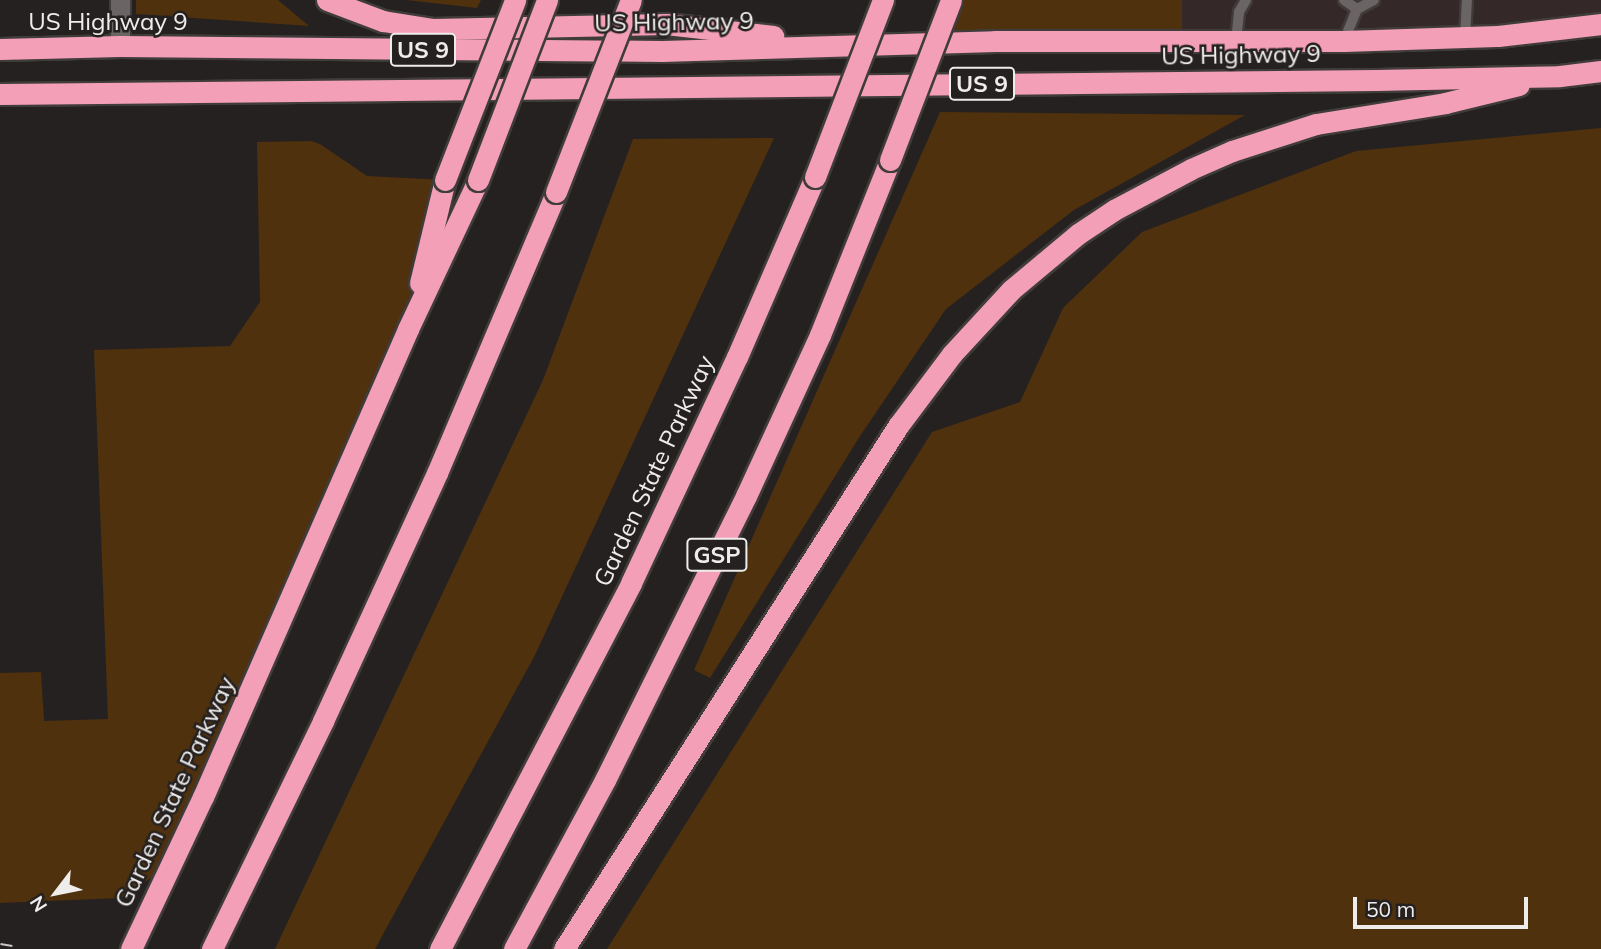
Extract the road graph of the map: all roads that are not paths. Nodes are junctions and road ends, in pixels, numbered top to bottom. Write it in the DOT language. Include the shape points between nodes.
graph roads {
  1 [pos="120,0"];
  2 [pos="327,0"];
  3 [pos="515,0"];
  4 [pos="547,0"];
  5 [pos="631,0"];
  6 [pos="883,0"];
  7 [pos="951,0"];
  8 [pos="1246,0"];
  9 [pos="1343,0"];
  10 [pos="1374,0"];
  11 [pos="1467,0"];
  12 [pos="1357,9"];
  13 [pos="1601,24"];
  14 [pos="1465,37"];
  15 [pos="1236,41"];
  16 [pos="1344,41"];
  17 [pos="845,44"];
  18 [pos="120,46"];
  19 [pos="0,49"];
  20 [pos="1601,71"];
  21 [pos="1560,76"];
  22 [pos="0,94"];
  23 [pos="408,329"];
  24 [pos="517,944"];
  25 [pos="565,947"];
  26 [pos="131,949"];
  27 [pos="212,949"];
  28 [pos="440,949"];
  1 -- 18 [label="street"];
  2 -- 17 [label="highway" via="383,21 433,29 666,24"];
  3 -- 23 [label="highway, bridge" via="446,180"];
  4 -- 23 [label="highway, Garden State Parkway, bridge" via="478,180"];
  5 -- 27 [label="highway, bridge" via="437,473"];
  6 -- 28 [label="highway, Garden State Parkway / GSP, bridge" via="737,358 663,517"];
  7 -- 24 [label="highway, GSP, bridge" via="820,335 746,496 605,780"];
  8 -- 15 [label="lane" via="1239,12"];
  9 -- 12 [label="lane"];
  10 -- 12 [label="lane"];
  11 -- 14 [label="lane"];
  12 -- 16 [label="lane"];
  13 -- 14 [label="highway, US Highway 9 / US 9"];
  14 -- 16 [label="highway, US Highway 9 / US 9"];
  15 -- 16 [label="highway, US Highway 9 / US 9"];
  15 -- 17 [label="highway, US Highway 9 / US 9"];
  17 -- 18 [label="highway, US Highway 9 / US 9" via="662,51"];
  18 -- 19 [label="highway, US Highway 9 / US 9"];
  20 -- 21 [label="highway, US Highway 9 / US 9"];
  21 -- 22 [label="highway, US Highway 9 / US 9"];
  21 -- 25 [label="highway" via="1445,103 1316,124 1253,144 1152,188 1043,261 981,321 898,426"];
  23 -- 26 [label="highway, Garden State Parkway"];
}
